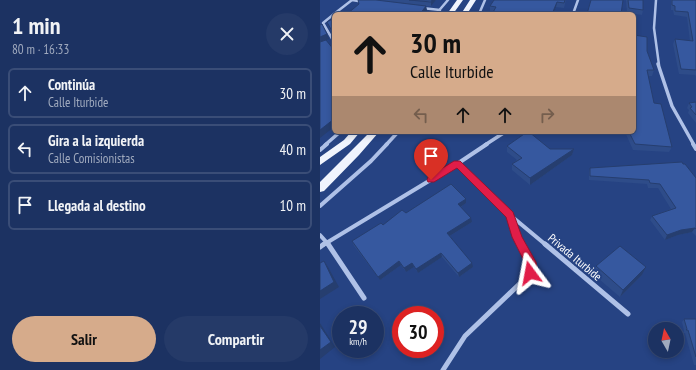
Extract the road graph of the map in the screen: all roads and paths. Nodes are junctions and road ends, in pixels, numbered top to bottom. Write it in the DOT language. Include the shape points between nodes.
graph roads {
  1 [pos="351,0"];
  2 [pos="448,0"];
  3 [pos="460,0"];
  4 [pos="474,0"];
  5 [pos="485,0"];
  6 [pos="578,0"];
  7 [pos="656,0"];
  8 [pos="366,2"];
  9 [pos="418,8"];
  10 [pos="440,10"];
  11 [pos="336,12"];
  12 [pos="451,12"];
  13 [pos="465,12"];
  14 [pos="480,12"];
  15 [pos="574,12"];
  16 [pos="332,16"];
  17 [pos="332,38"];
  18 [pos="332,42"];
  19 [pos="327,43"];
  20 [pos="338,134"];
  21 [pos="354,134"];
  22 [pos="373,134"];
  23 [pos="396,134"];
  24 [pos="502,134"];
  25 [pos="696,149"];
  26 [pos="320,150"];
  27 [pos="320,162"];
  28 [pos="457,164"];
  29 [pos="320,188"];
  30 [pos="320,206"];
  31 [pos="510,215"];
  32 [pos="320,235"];
  33 [pos="327,243"];
  34 [pos="320,247"];
  35 [pos="364,298"];
  36 [pos="628,314"];
  37 [pos="443,370"];
  1 -- 8 [label="street"];
  1 -- 11 [label="street"];
  2 -- 10 [label="street"];
  3 -- 12 [label="main road"];
  4 -- 13 [label="main road"];
  5 -- 14 [label="street"];
  6 -- 15 [label="street"];
  7 -- 25 [label="street" via="654,28 660,71 669,99"];
  9 -- 10 [label="street"];
  16 -- 17 [label="street" via="323,23"];
  18 -- 19 [label="street"];
  20 -- 26 [label="street"];
  21 -- 27 [label="main road"];
  22 -- 29 [label="main road"];
  23 -- 30 [label="street"];
  24 -- 28 [label="street"];
  28 -- 31 [label="street, Privada Iturbide"];
  28 -- 33 [label="street"];
  31 -- 36 [label="street, Privada Iturbide"];
  31 -- 37 [label="street" via="517,237 532,267 530,273 465,336"];
  32 -- 33 [label="street"];
  33 -- 34 [label="street"];
  33 -- 35 [label="street"];
}
